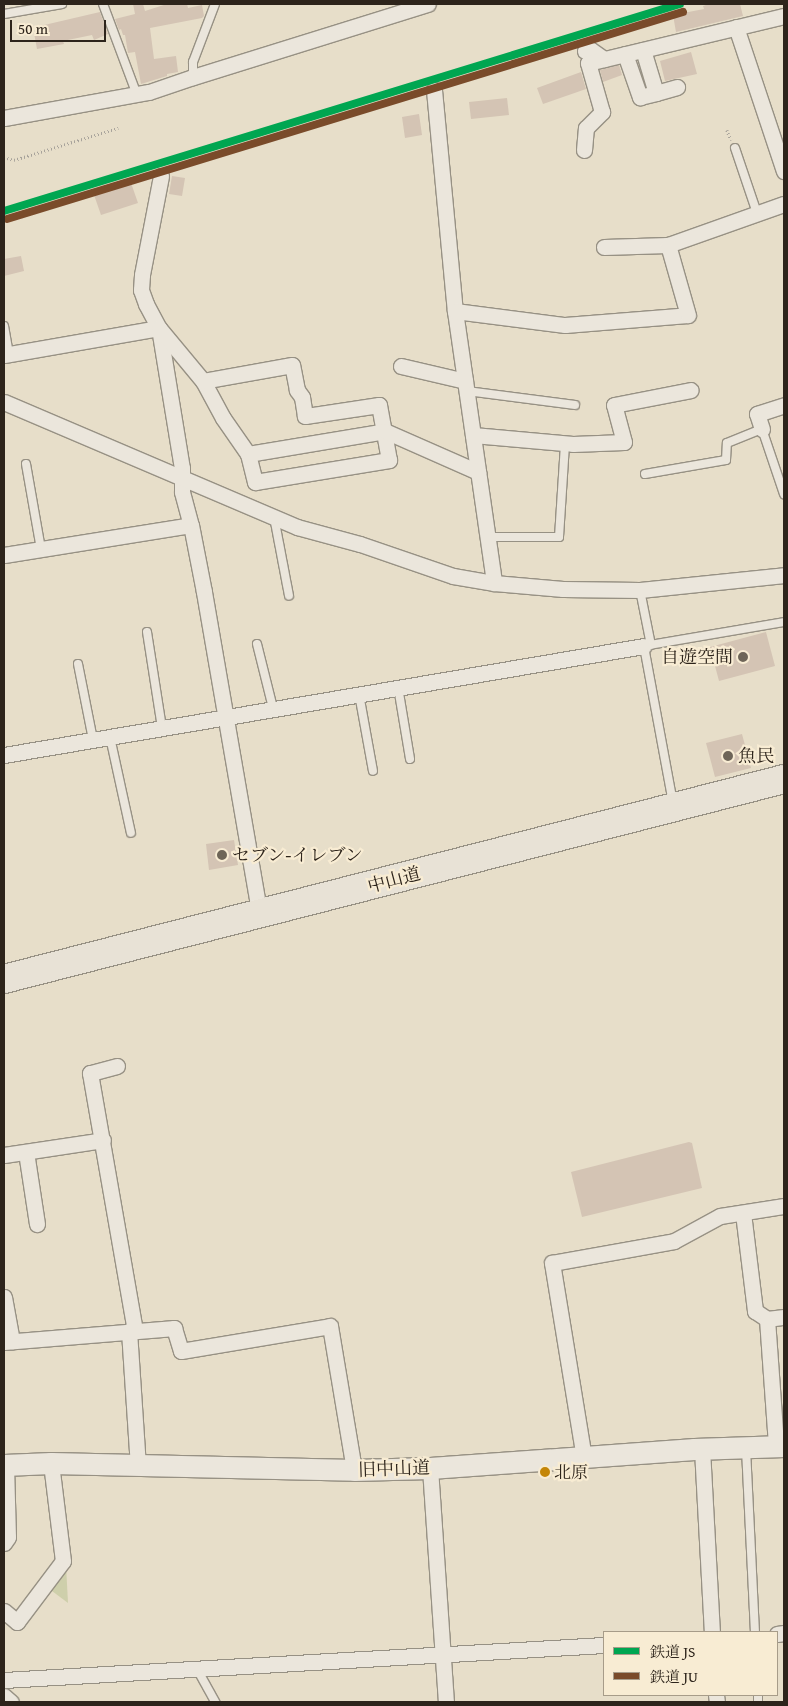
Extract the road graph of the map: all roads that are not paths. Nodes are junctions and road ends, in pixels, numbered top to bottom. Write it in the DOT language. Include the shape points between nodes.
graph roads {
  1 [pos="62,4"];
  2 [pos="103,4"];
  3 [pos="215,4"];
  4 [pos="428,4"];
  5 [pos="24,7"];
  6 [pos="4,14"];
  7 [pos="784,16"];
  8 [pos="736,27"];
  9 [pos="643,50"];
  10 [pos="585,51"];
  11 [pos="625,54"];
  12 [pos="604,59"];
  13 [pos="193,77"];
  14 [pos="677,87"];
  15 [pos="434,90"];
  16 [pos="656,92"];
  17 [pos="137,95"];
  18 [pos="4,118"];
  19 [pos="735,148"];
  20 [pos="584,150"];
  21 [pos="784,171"];
  22 [pos="161,176"];
  23 [pos="784,204"];
  24 [pos="757,214"];
  25 [pos="668,245"];
  26 [pos="604,247"];
  27 [pos="455,311"];
  28 [pos="4,326"];
  29 [pos="159,328"];
  30 [pos="6,355"];
  31 [pos="400,366"];
  32 [pos="204,381"];
  33 [pos="466,386"];
  34 [pos="691,390"];
  35 [pos="4,402"];
  36 [pos="575,405"];
  37 [pos="784,405"];
  38 [pos="762,429"];
  39 [pos="384,431"];
  40 [pos="473,435"];
  41 [pos="565,444"];
  42 [pos="248,454"];
  43 [pos="26,464"];
  44 [pos="478,472"];
  45 [pos="645,474"];
  46 [pos="182,479"];
  47 [pos="784,494"];
  48 [pos="274,517"];
  49 [pos="191,525"];
  50 [pos="488,537"];
  51 [pos="41,549"];
  52 [pos="4,555"];
  53 [pos="784,574"];
  54 [pos="494,583"];
  55 [pos="640,590"];
  56 [pos="289,596"];
  57 [pos="784,622"];
  58 [pos="147,632"];
  59 [pos="256,644"];
  60 [pos="648,645"];
  61 [pos="78,664"];
  62 [pos="398,688"];
  63 [pos="359,694"];
  64 [pos="273,708"];
  65 [pos="225,717"];
  66 [pos="162,728"];
  67 [pos="110,737"];
  68 [pos="93,740"];
  69 [pos="4,755"];
  70 [pos="410,759"];
  71 [pos="372,772"];
  72 [pos="784,779"];
  73 [pos="674,807"];
  74 [pos="131,833"];
  75 [pos="260,914"];
  76 [pos="4,979"];
  77 [pos="117,1066"];
  78 [pos="103,1140"];
  79 [pos="26,1152"];
  80 [pos="4,1155"];
  81 [pos="784,1206"];
  82 [pos="743,1213"];
  83 [pos="37,1224"];
  84 [pos="4,1297"];
  85 [pos="784,1317"];
  86 [pos="768,1319"];
  87 [pos="132,1331"];
  88 [pos="8,1342"];
  89 [pos="780,1446"];
  90 [pos="746,1447"];
  91 [pos="702,1449"];
  92 [pos="584,1458"];
  93 [pos="50,1463"];
  94 [pos="5,1465"];
  95 [pos="138,1465"];
  96 [pos="430,1468"];
  97 [pos="354,1470"];
  98 [pos="4,1543"];
  99 [pos="4,1611"];
  100 [pos="712,1631"];
  101 [pos="756,1631"];
  102 [pos="603,1644"];
  103 [pos="443,1655"];
  104 [pos="197,1669"];
  105 [pos="4,1680"];
  106 [pos="4,1696"];
  107 [pos="11,1702"];
  108 [pos="214,1702"];
  109 [pos="446,1702"];
  1 -- 5 [label="lane"];
  2 -- 17 [label="lane"];
  3 -- 13 [label="lane" via="193,62"];
  4 -- 13 [label="street"];
  5 -- 6 [label="lane"];
  7 -- 8 [label="street"];
  8 -- 9 [label="street"];
  8 -- 21 [label="street"];
  9 -- 11 [label="street"];
  9 -- 16 [label="street"];
  10 -- 12 [label="street" via="591,50"];
  11 -- 12 [label="street"];
  11 -- 16 [label="street" via="640,98"];
  12 -- 20 [label="street" via="588,63 602,112 586,128"];
  13 -- 17 [label="street"];
  14 -- 16 [label="street"];
  15 -- 27 [label="street"];
  17 -- 18 [label="street"];
  19 -- 24 [label="lane"];
  22 -- 29 [label="street" via="141,290"];
  23 -- 24 [label="street"];
  24 -- 25 [label="street"];
  25 -- 26 [label="street"];
  25 -- 27 [label="street" via="688,315 565,325"];
  27 -- 33 [label="street"];
  28 -- 30 [label="lane"];
  29 -- 30 [label="street"];
  29 -- 32 [label="street"];
  29 -- 46 [label="street"];
  31 -- 33 [label="street"];
  32 -- 39 [label="street" via="292,365 304,416 379,405"];
  32 -- 42 [label="street" via="223,418"];
  33 -- 36 [label="lane"];
  33 -- 40 [label="street"];
  34 -- 41 [label="street" via="614,405 624,442"];
  35 -- 46 [label="street"];
  37 -- 38 [label="street" via="757,414"];
  38 -- 45 [label="lane" via="728,443 726,460"];
  38 -- 47 [label="lane"];
  39 -- 42 [label="street"];
  39 -- 42 [label="street" via="390,460 255,482"];
  39 -- 44 [label="street"];
  40 -- 41 [label="street"];
  40 -- 44 [label="street"];
  41 -- 50 [label="lane" via="559,537"];
  43 -- 51 [label="lane"];
  44 -- 50 [label="street"];
  46 -- 48 [label="street"];
  46 -- 49 [label="street"];
  48 -- 54 [label="street" via="311,532 360,544 453,576"];
  48 -- 56 [label="lane"];
  49 -- 51 [label="street"];
  49 -- 65 [label="street"];
  50 -- 54 [label="street"];
  51 -- 52 [label="street"];
  53 -- 55 [label="street"];
  54 -- 55 [label="street" via="563,589"];
  55 -- 60 [label="lane"];
  57 -- 60 [label="lane"];
  58 -- 66 [label="lane"];
  59 -- 64 [label="lane"];
  60 -- 62 [label="street"];
  60 -- 73 [label="lane"];
  61 -- 68 [label="lane"];
  62 -- 63 [label="street"];
  62 -- 70 [label="lane"];
  63 -- 64 [label="street"];
  63 -- 71 [label="lane"];
  64 -- 65 [label="street"];
  65 -- 66 [label="street"];
  65 -- 75 [label="street"];
  66 -- 67 [label="street"];
  67 -- 68 [label="street"];
  67 -- 74 [label="lane"];
  68 -- 69 [label="street"];
  72 -- 73 [label="highway, 中山道"];
  73 -- 75 [label="highway, 中山道"];
  75 -- 76 [label="highway, 中山道"];
  77 -- 78 [label="street" via="90,1073"];
  78 -- 79 [label="street"];
  78 -- 87 [label="street"];
  79 -- 80 [label="street"];
  79 -- 83 [label="street"];
  81 -- 82 [label="street"];
  82 -- 86 [label="street" via="755,1312"];
  82 -- 92 [label="street" via="720,1216 674,1241 552,1263"];
  84 -- 88 [label="street"];
  85 -- 86 [label="street"];
  86 -- 89 [label="street"];
  87 -- 88 [label="street"];
  87 -- 95 [label="street"];
  87 -- 97 [label="street" via="174,1328 181,1351 330,1326"];
  89 -- 90 [label="main road, 旧中山道"];
  90 -- 91 [label="main road, 旧中山道"];
  90 -- 101 [label="lane"];
  91 -- 92 [label="main road, 旧中山道"];
  91 -- 100 [label="street"];
  92 -- 96 [label="main road, 旧中山道"];
  93 -- 94 [label="main road, 旧中山道"];
  93 -- 95 [label="main road, 旧中山道"];
  93 -- 99 [label="street" via="63,1560 17,1622"];
  94 -- 98 [label="street" via="8,1537"];
  95 -- 97 [label="main road, 旧中山道"];
  96 -- 97 [label="main road, 旧中山道"];
  96 -- 103 [label="street"];
  102 -- 103 [label="street"];
  103 -- 104 [label="street"];
  103 -- 109 [label="street"];
  104 -- 105 [label="street"];
  104 -- 108 [label="lane"];
  106 -- 107 [label="street"];
}
